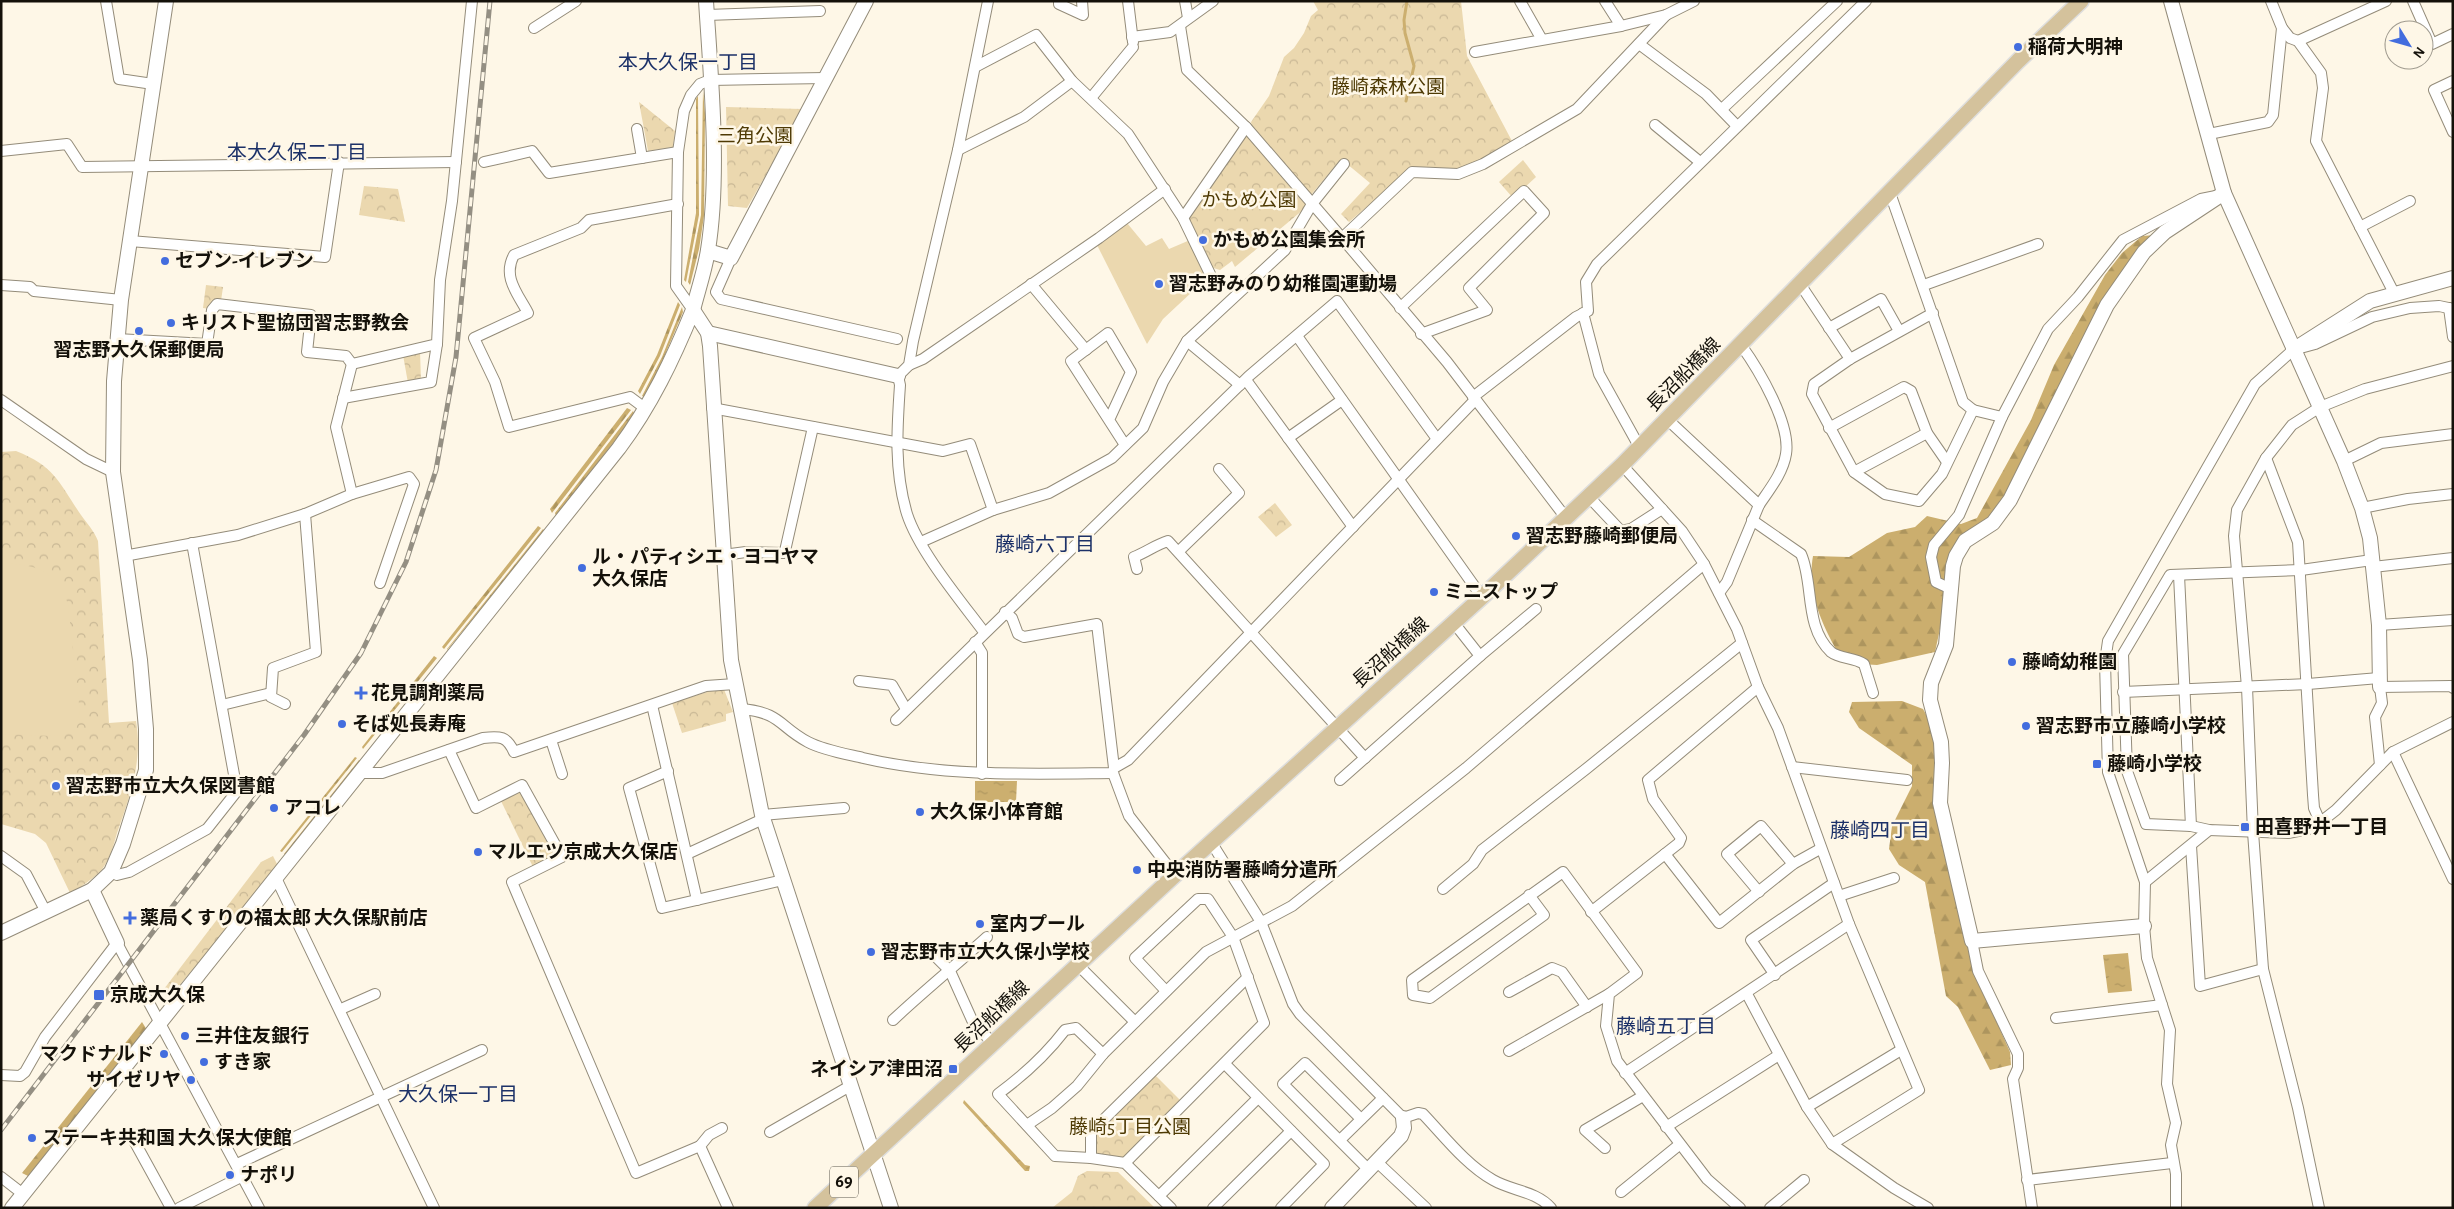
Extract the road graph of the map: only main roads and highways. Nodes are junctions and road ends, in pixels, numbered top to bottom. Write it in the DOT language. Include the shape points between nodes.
graph roads {
  1 [pos="2081,1"];
  2 [pos="815,1208"];
  1 -- 2 [label="main road, 長沼船橋線 / 69" via="1622,466"];
}
